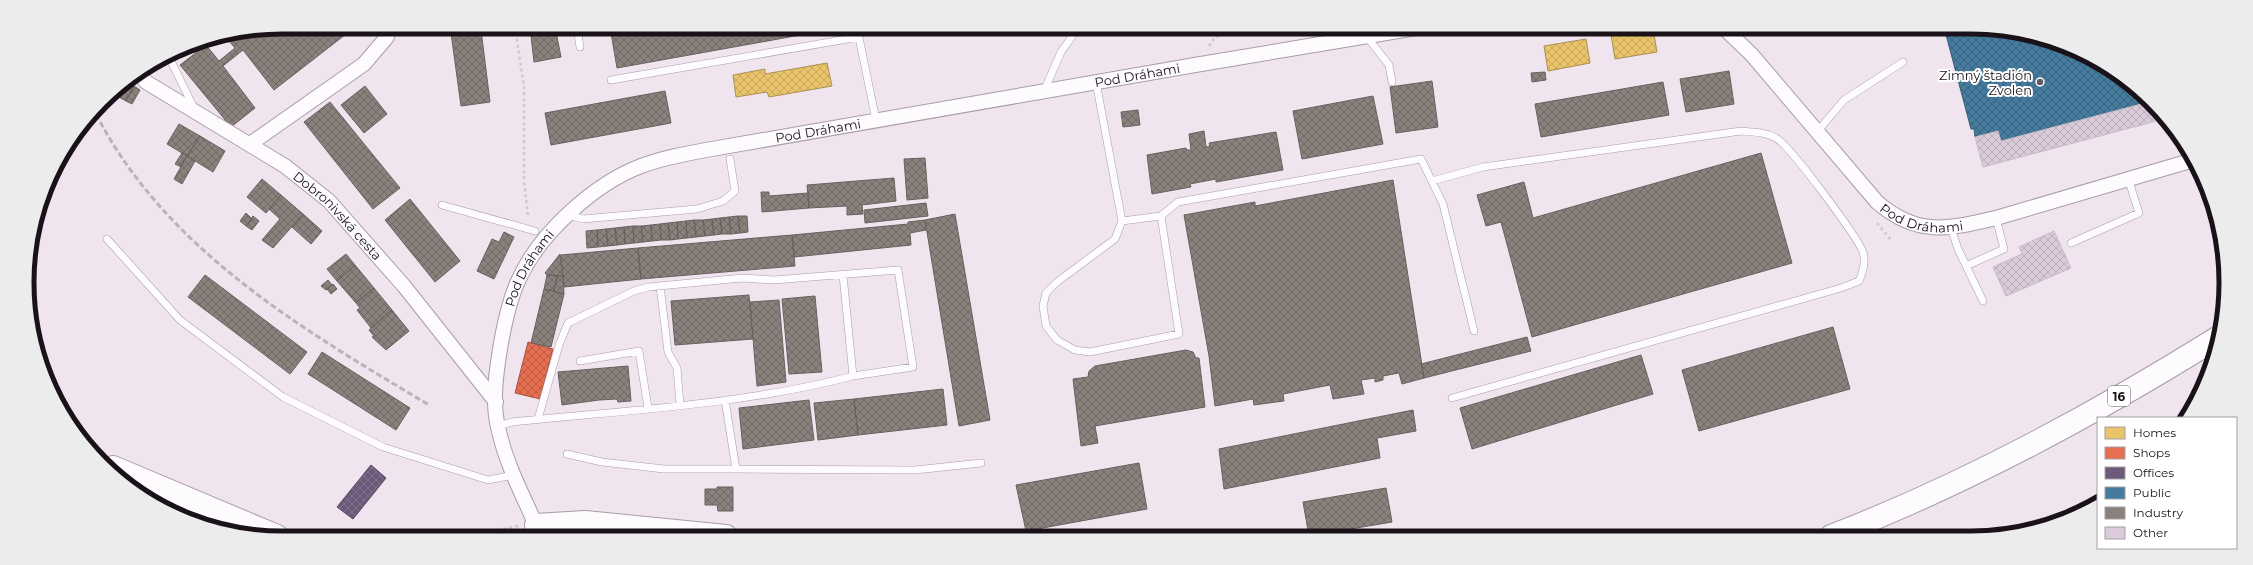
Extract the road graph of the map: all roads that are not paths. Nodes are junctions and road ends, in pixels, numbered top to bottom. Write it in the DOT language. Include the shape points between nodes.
graph roads {
  1 [pos="387,34"];
  2 [pos="578,34"];
  3 [pos="858,34"];
  4 [pos="1074,34"];
  5 [pos="1360,34"];
  6 [pos="1367,34"];
  7 [pos="1730,34"];
  8 [pos="859,37"];
  9 [pos="580,47"];
  10 [pos="170,61"];
  11 [pos="1903,62"];
  12 [pos="142,77"];
  13 [pos="611,80"];
  14 [pos="1096,82"];
  15 [pos="1392,82"];
  16 [pos="1044,91"];
  17 [pos="196,112"];
  18 [pos="876,120"];
  19 [pos="1817,132"];
  20 [pos="250,144"];
  21 [pos="730,159"];
  22 [pos="2188,162"];
  23 [pos="2128,178"];
  24 [pos="1432,181"];
  25 [pos="442,205"];
  26 [pos="568,215"];
  27 [pos="1161,216"];
  28 [pos="1996,218"];
  29 [pos="1122,221"];
  30 [pos="1951,228"];
  31 [pos="535,231"];
  32 [pos="107,239"];
  33 [pos="2072,243"];
  34 [pos="1966,266"];
  35 [pos="843,275"];
  36 [pos="660,286"];
  37 [pos="1983,301"];
  38 [pos="1474,331"];
  39 [pos="2212,341"];
  40 [pos="580,361"];
  41 [pos="853,376"];
  42 [pos="1452,398"];
  43 [pos="725,400"];
  44 [pos="496,402"];
  45 [pos="680,405"];
  46 [pos="648,408"];
  47 [pos="538,419"];
  48 [pos="497,426"];
  49 [pos="567,454"];
  50 [pos="981,463"];
  51 [pos="736,469"];
  52 [pos="120,470"];
  53 [pos="514,475"];
  54 [pos="536,525"];
  55 [pos="262,530"];
  56 [pos="676,531"];
  57 [pos="1843,531"];
  1 -- 20 [label="street" via="364,64"];
  2 -- 9 [label="lane"];
  3 -- 8 [label="lane"];
  4 -- 16 [label="lane" via="1061,52"];
  5 -- 14 [label="street, Pod Dráhami"];
  6 -- 15 [label="lane" via="1389,65"];
  7 -- 19 [label="street, Pod Dráhami" via="1752,55"];
  8 -- 13 [label="lane"];
  8 -- 18 [label="lane"];
  10 -- 17 [label="lane"];
  11 -- 19 [label="lane" via="1844,100"];
  12 -- 17 [label="street, Dobronivská cesta" via="146,82"];
  14 -- 16 [label="street, Pod Dráhami"];
  14 -- 29 [label="lane"];
  16 -- 18 [label="street, Pod Dráhami"];
  17 -- 20 [label="street, Dobronivská cesta"];
  18 -- 26 [label="street, Pod Dráhami" via="670,157 640,166 617,178"];
  19 -- 30 [label="street, Pod Dráhami" via="1866,190 1889,212 1911,224"];
  20 -- 44 [label="street, Dobronivská cesta" via="285,166 329,201 404,286"];
  21 -- 26 [label="lane" via="734,191 723,201 697,209 591,219"];
  22 -- 23 [label="street, Pod Dráhami"];
  23 -- 28 [label="street, Pod Dráhami"];
  23 -- 33 [label="lane" via="2139,213"];
  24 -- 27 [label="lane" via="1421,158 1178,202"];
  24 -- 38 [label="lane" via="1443,204"];
  24 -- 42 [label="lane" via="1491,166 1741,131 1764,133 1777,139 1796,159 1856,238 1863,254 1864,268 1860,282"];
  25 -- 31 [label="lane"];
  26 -- 44 [label="street, Pod Dráhami" via="542,242 519,279 501,341"];
  27 -- 29 [label="lane"];
  27 -- 29 [label="lane" via="1179,334 1090,352 1075,350 1057,340 1046,326 1043,306 1046,293 1115,239"];
  28 -- 30 [label="street, Pod Dráhami"];
  28 -- 34 [label="lane" via="2004,249"];
  30 -- 34 [label="lane"];
  32 -- 53 [label="lane" via="180,320 283,397 383,447 488,480"];
  34 -- 37 [label="lane"];
  35 -- 36 [label="lane" via="774,280 742,278"];
  35 -- 41 [label="lane"];
  35 -- 41 [label="lane" via="898,270 913,367"];
  36 -- 45 [label="lane" via="668,352 677,368"];
  36 -- 47 [label="lane" via="634,291 568,323 559,345"];
  39 -- 57 [label="main road, 16" via="2089,414 2019,451"];
  40 -- 46 [label="lane" via="639,351"];
  41 -- 43 [label="lane" via="806,388"];
  43 -- 45 [label="lane"];
  43 -- 51 [label="lane"];
  44 -- 48 [label="street, Pod Dráhami"];
  45 -- 46 [label="lane"];
  46 -- 47 [label="lane"];
  47 -- 48 [label="lane"];
  48 -- 53 [label="street, Pod Dráhami"];
  49 -- 51 [label="lane" via="602,462 664,469"];
  50 -- 51 [label="lane" via="915,470"];
  52 -- 55 [label="main road"];
  53 -- 54 [label="street, Pod Dráhami"];
  54 -- 56 [label="main road" via="585,522"];
}
